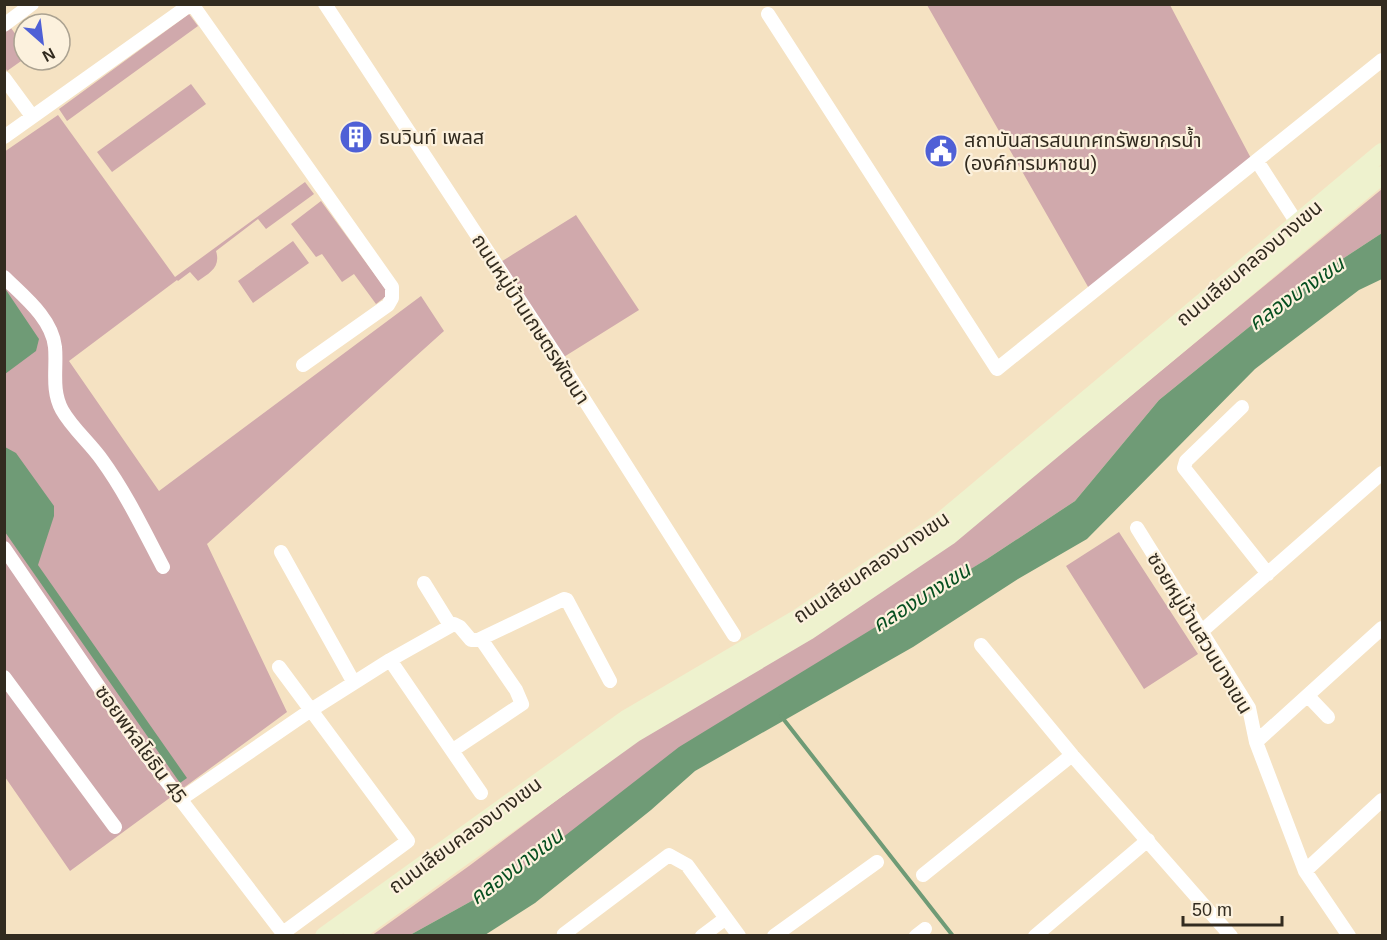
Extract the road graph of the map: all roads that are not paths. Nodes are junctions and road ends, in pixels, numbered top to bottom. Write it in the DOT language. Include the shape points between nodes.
graph roads {
  1 [pos="32,4"];
  2 [pos="191,4"];
  3 [pos="325,4"];
  4 [pos="768,14"];
  5 [pos="4,25"];
  6 [pos="1383,60"];
  7 [pos="4,78"];
  8 [pos="29,112"];
  9 [pos="4,137"];
  10 [pos="1383,152"];
  11 [pos="1257,161"];
  12 [pos="1383,175"];
  13 [pos="1297,223"];
  14 [pos="1308,238"];
  15 [pos="4,277"];
  16 [pos="303,365"];
  17 [pos="1242,407"];
  18 [pos="1383,473"];
  19 [pos="1137,528"];
  20 [pos="4,548"];
  21 [pos="281,552"];
  22 [pos="163,567"];
  23 [pos="878,574"];
  24 [pos="1268,574"];
  25 [pos="424,583"];
  26 [pos="450,626"];
  27 [pos="1383,628"];
  28 [pos="1202,631"];
  29 [pos="734,635"];
  30 [pos="481,639"];
  31 [pos="981,645"];
  32 [pos="390,660"];
  33 [pos="279,667"];
  34 [pos="4,677"];
  35 [pos="610,681"];
  36 [pos="354,683"];
  37 [pos="1308,696"];
  38 [pos="311,710"];
  39 [pos="1328,717"];
  40 [pos="1256,742"];
  41 [pos="453,750"];
  42 [pos="1072,755"];
  43 [pos="481,793"];
  44 [pos="181,799"];
  45 [pos="1383,800"];
  46 [pos="115,827"];
  47 [pos="1148,840"];
  48 [pos="877,862"];
  49 [pos="1305,871"];
  50 [pos="923,875"];
  51 [pos="726,918"];
  52 [pos="284,934"];
  53 [pos="324,936"];
  54 [pos="352,936"];
  55 [pos="565,936"];
  56 [pos="702,936"];
  57 [pos="739,936"];
  58 [pos="774,936"];
  59 [pos="1035,936"];
  60 [pos="1231,936"];
  61 [pos="1349,936"];
  1 -- 5 [label="street"];
  2 -- 9 [label="street"];
  2 -- 16 [label="street" via="392,287 388,305"];
  3 -- 29 [label="street, ถนนหมู่บ้านเกษตรพัฒนา"];
  4 -- 11 [label="street" via="997,369"];
  6 -- 11 [label="street"];
  7 -- 8 [label="street"];
  10 -- 13 [label="main road, ถนนเลียบคลองบางเขน"];
  11 -- 13 [label="street"];
  12 -- 14 [label="main road, ถนนเลียบคลองบางเขน"];
  13 -- 14 [label="main road"];
  13 -- 23 [label="main road, ถนนเลียบคลองบางเขน"];
  14 -- 23 [label="main road, ถนนเลียบคลองบางเขน" via="949,536"];
  15 -- 22 [label="street" via="50,329 54,381 62,411 118,484"];
  17 -- 24 [label="street" via="1186,461 1184,468"];
  18 -- 24 [label="street"];
  19 -- 28 [label="street, ซอยหมู่บ้านสวนบางเขน"];
  20 -- 44 [label="street, ซอยพหลโยธิน 45" via="138,744"];
  21 -- 36 [label="street"];
  23 -- 53 [label="main road, ถนนเลียบคลองบางเขน" via="626,719"];
  23 -- 54 [label="main road, ถนนเลียบคลองบางเขน" via="808,631 635,733"];
  24 -- 28 [label="street"];
  25 -- 26 [label="street"];
  26 -- 30 [label="street" via="457,624 471,640"];
  26 -- 32 [label="street"];
  27 -- 37 [label="street"];
  28 -- 40 [label="street, ซอยหมู่บ้านสวนบางเขน" via="1249,708"];
  30 -- 35 [label="street" via="564,598"];
  30 -- 41 [label="street" via="522,704"];
  31 -- 42 [label="street"];
  32 -- 36 [label="street"];
  32 -- 41 [label="street"];
  33 -- 38 [label="street"];
  34 -- 46 [label="street"];
  36 -- 38 [label="street"];
  37 -- 39 [label="street"];
  37 -- 40 [label="street"];
  38 -- 44 [label="street"];
  38 -- 52 [label="street" via="408,841"];
  40 -- 49 [label="street, ซอยหมู่บ้านสวนบางเขน"];
  41 -- 43 [label="street"];
  42 -- 47 [label="street"];
  42 -- 50 [label="street"];
  44 -- 52 [label="street, ซอยพหลโยธิน 45"];
  45 -- 49 [label="street"];
  47 -- 59 [label="street"];
  47 -- 60 [label="street"];
  48 -- 58 [label="street"];
  49 -- 61 [label="street, ซอยหมู่บ้านสวนบางเขน"];
  51 -- 55 [label="street" via="687,865 669,855"];
  51 -- 56 [label="street"];
  51 -- 57 [label="street"];
}
